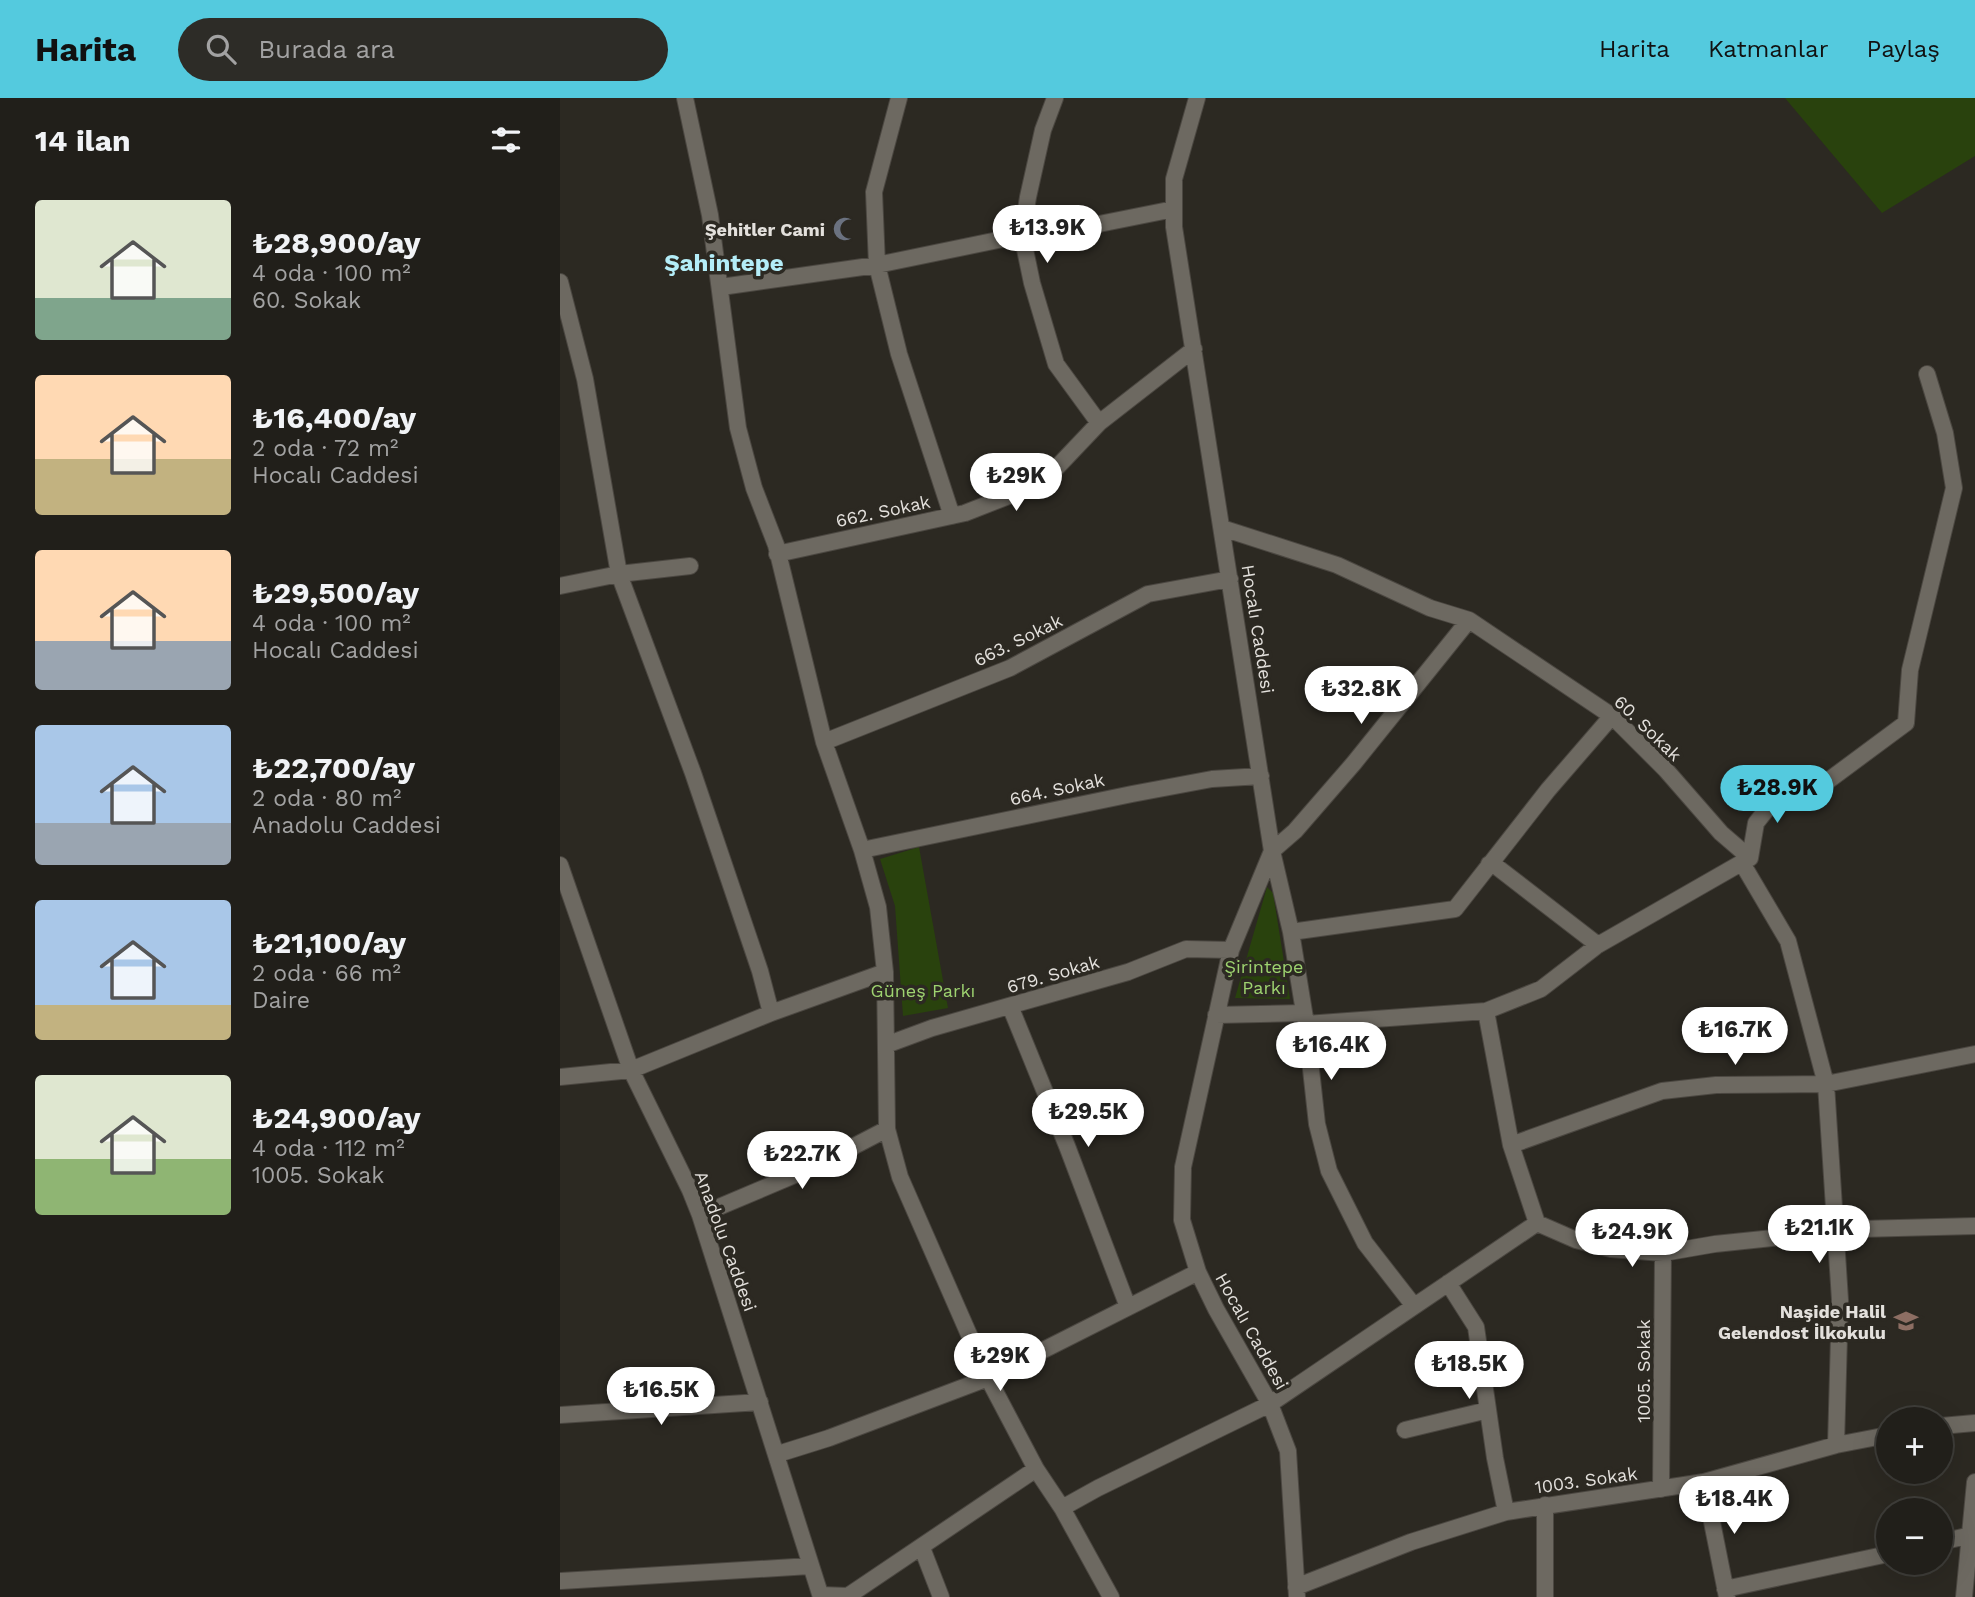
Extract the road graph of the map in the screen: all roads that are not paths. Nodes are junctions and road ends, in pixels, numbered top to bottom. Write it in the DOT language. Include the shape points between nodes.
graph roads {
  1 [pos="685,98"];
  2 [pos="899,98"];
  3 [pos="1055,98"];
  4 [pos="1197,98"];
  5 [pos="1174,209"];
  6 [pos="1022,234"];
  7 [pos="877,265"];
  8 [pos="560,286"];
  9 [pos="721,287"];
  10 [pos="1194,349"];
  11 [pos="1927,374"];
  12 [pos="1100,423"];
  13 [pos="952,516"];
  14 [pos="1222,528"];
  15 [pos="777,554"];
  16 [pos="690,566"];
  17 [pos="619,574"];
  18 [pos="1230,579"];
  19 [pos="560,586"];
  20 [pos="1469,620"];
  21 [pos="1612,716"];
  22 [pos="824,742"];
  23 [pos="1261,776"];
  24 [pos="862,850"];
  25 [pos="1272,850"];
  26 [pos="1746,860"];
  27 [pos="1489,864"];
  28 [pos="560,865"];
  29 [pos="1291,932"];
  30 [pos="1598,945"];
  31 [pos="1231,950"];
  32 [pos="885,972"];
  33 [pos="1010,1006"];
  34 [pos="1486,1011"];
  35 [pos="771,1013"];
  36 [pos="1216,1016"];
  37 [pos="1305,1019"];
  38 [pos="886,1045"];
  39 [pos="1975,1054"];
  40 [pos="632,1070"];
  41 [pos="560,1077"];
  42 [pos="1826,1084"];
  43 [pos="887,1129"];
  44 [pos="1511,1145"];
  45 [pos="700,1215"];
  46 [pos="1537,1223"];
  47 [pos="1975,1226"];
  48 [pos="1835,1232"];
  49 [pos="1663,1253"];
  50 [pos="1198,1272"];
  51 [pos="1448,1283"];
  52 [pos="1414,1306"];
  53 [pos="1128,1307"];
  54 [pos="988,1378"];
  55 [pos="761,1402"];
  56 [pos="1270,1404"];
  57 [pos="1489,1410"];
  58 [pos="560,1415"];
  59 [pos="1975,1423"];
  60 [pos="1953,1425"];
  61 [pos="1405,1430"];
  62 [pos="1876,1437"];
  63 [pos="1836,1445"];
  64 [pos="778,1454"];
  65 [pos="1036,1469"];
  66 [pos="1704,1482"];
  67 [pos="1975,1482"];
  68 [pos="1661,1489"];
  69 [pos="1545,1505"];
  70 [pos="1062,1508"];
  71 [pos="1506,1512"];
  72 [pos="1970,1535"];
  73 [pos="1953,1539"];
  74 [pos="922,1548"];
  75 [pos="1876,1557"];
  76 [pos="810,1566"];
  77 [pos="560,1573"];
  78 [pos="561,1581"];
  79 [pos="1296,1592"];
  80 [pos="1726,1593"];
  81 [pos="821,1596"];
  82 [pos="562,1597"];
  83 [pos="941,1597"];
  84 [pos="1111,1597"];
  85 [pos="1545,1597"];
  86 [pos="1964,1597"];
  1 -- 9 [label="street"];
  2 -- 7 [label="street" via="874,192"];
  3 -- 6 [label="street" via="1043,130"];
  4 -- 5 [label="street, Hocalı Caddesi" via="1174,179"];
  5 -- 6 [label="street"];
  5 -- 10 [label="street, Hocalı Caddesi"];
  6 -- 7 [label="street"];
  6 -- 12 [label="street" via="1056,364"];
  7 -- 9 [label="street"];
  7 -- 13 [label="street" via="899,354"];
  8 -- 17 [label="street" via="585,379"];
  9 -- 15 [label="street" via="738,428"];
  10 -- 12 [label="street, 662. Sokak"];
  10 -- 14 [label="street, Hocalı Caddesi"];
  11 -- 26 [label="street" via="1945,433 1954,488 1910,670 1906,723 1821,786 1779,794 1756,822"];
  12 -- 13 [label="street, 662. Sokak" via="1042,484"];
  13 -- 15 [label="street, 662. Sokak"];
  14 -- 18 [label="street, Hocalı Caddesi"];
  14 -- 20 [label="street, 60. Sokak" via="1337,565 1430,608"];
  15 -- 22 [label="street"];
  16 -- 17 [label="street"];
  17 -- 19 [label="street"];
  17 -- 35 [label="street" via="702,800"];
  18 -- 22 [label="street, 663. Sokak" via="1148,594 1010,668"];
  18 -- 23 [label="street, Hocalı Caddesi"];
  20 -- 21 [label="street, 60. Sokak"];
  20 -- 25 [label="street" via="1354,763 1295,831"];
  21 -- 26 [label="street, 60. Sokak"];
  21 -- 27 [label="street"];
  22 -- 24 [label="street"];
  23 -- 24 [label="street, 664. Sokak" via="1212,779"];
  23 -- 25 [label="street, Hocalı Caddesi"];
  24 -- 32 [label="street" via="878,907"];
  25 -- 29 [label="street"];
  25 -- 31 [label="street, Hocalı Caddesi"];
  26 -- 30 [label="street"];
  26 -- 42 [label="street, 60. Sokak" via="1788,941"];
  27 -- 29 [label="street" via="1455,909"];
  27 -- 30 [label="street"];
  28 -- 40 [label="street, Anadolu Caddesi"];
  29 -- 37 [label="street"];
  30 -- 34 [label="street" via="1541,989"];
  31 -- 33 [label="street, 679. Sokak" via="1186,949 1128,972"];
  31 -- 36 [label="street, Hocalı Caddesi"];
  32 -- 35 [label="street"];
  32 -- 38 [label="street"];
  33 -- 38 [label="street, 679. Sokak"];
  33 -- 53 [label="street"];
  34 -- 37 [label="street"];
  34 -- 44 [label="street"];
  35 -- 40 [label="street"];
  36 -- 37 [label="street"];
  36 -- 50 [label="street, Hocalı Caddesi" via="1183,1167 1182,1220"];
  37 -- 52 [label="street" via="1317,1124 1329,1171 1365,1243"];
  38 -- 43 [label="street"];
  39 -- 42 [label="street"];
  40 -- 41 [label="street"];
  40 -- 45 [label="street, Anadolu Caddesi"];
  42 -- 44 [label="street" via="1716,1085 1662,1091"];
  42 -- 48 [label="street, 60. Sokak"];
  43 -- 45 [label="street" via="816,1166"];
  43 -- 54 [label="street" via="900,1177"];
  44 -- 46 [label="street"];
  45 -- 55 [label="street, Anadolu Caddesi"];
  46 -- 49 [label="street" via="1611,1249"];
  46 -- 51 [label="street"];
  47 -- 48 [label="street"];
  48 -- 49 [label="street"];
  48 -- 63 [label="street, 60. Sokak" via="1840,1300"];
  49 -- 68 [label="street, 1005. Sokak"];
  50 -- 53 [label="street"];
  50 -- 56 [label="street, Hocalı Caddesi"];
  51 -- 52 [label="street"];
  51 -- 57 [label="street" via="1476,1327"];
  52 -- 56 [label="street"];
  53 -- 54 [label="street"];
  54 -- 64 [label="street"];
  54 -- 65 [label="street"];
  55 -- 58 [label="street"];
  55 -- 64 [label="street, Anadolu Caddesi"];
  56 -- 70 [label="street"];
  56 -- 79 [label="street, Hocalı Caddesi" via="1288,1451"];
  57 -- 61 [label="street"];
  57 -- 71 [label="street"];
  59 -- 60 [label="street"];
  62 -- 63 [label="street, 1003. Sokak"];
  63 -- 66 [label="street, 1003. Sokak"];
  64 -- 76 [label="street, Anadolu Caddesi"];
  65 -- 70 [label="street"];
  65 -- 74 [label="street"];
  66 -- 68 [label="street, 1003. Sokak"];
  66 -- 80 [label="street"];
  67 -- 72 [label="street"];
  68 -- 69 [label="street, 1003. Sokak"];
  69 -- 71 [label="street, 1003. Sokak"];
  69 -- 85 [label="street"];
  70 -- 84 [label="street"];
  71 -- 79 [label="street, 1003. Sokak" via="1411,1542"];
  72 -- 73 [label="street"];
  72 -- 86 [label="street"];
  74 -- 81 [label="street" via="848,1596"];
  74 -- 83 [label="street"];
  75 -- 80 [label="street"];
  76 -- 78 [label="street"];
  76 -- 81 [label="street, Anadolu Caddesi"];
  77 -- 78 [label="street"];
  78 -- 82 [label="street"];
}
